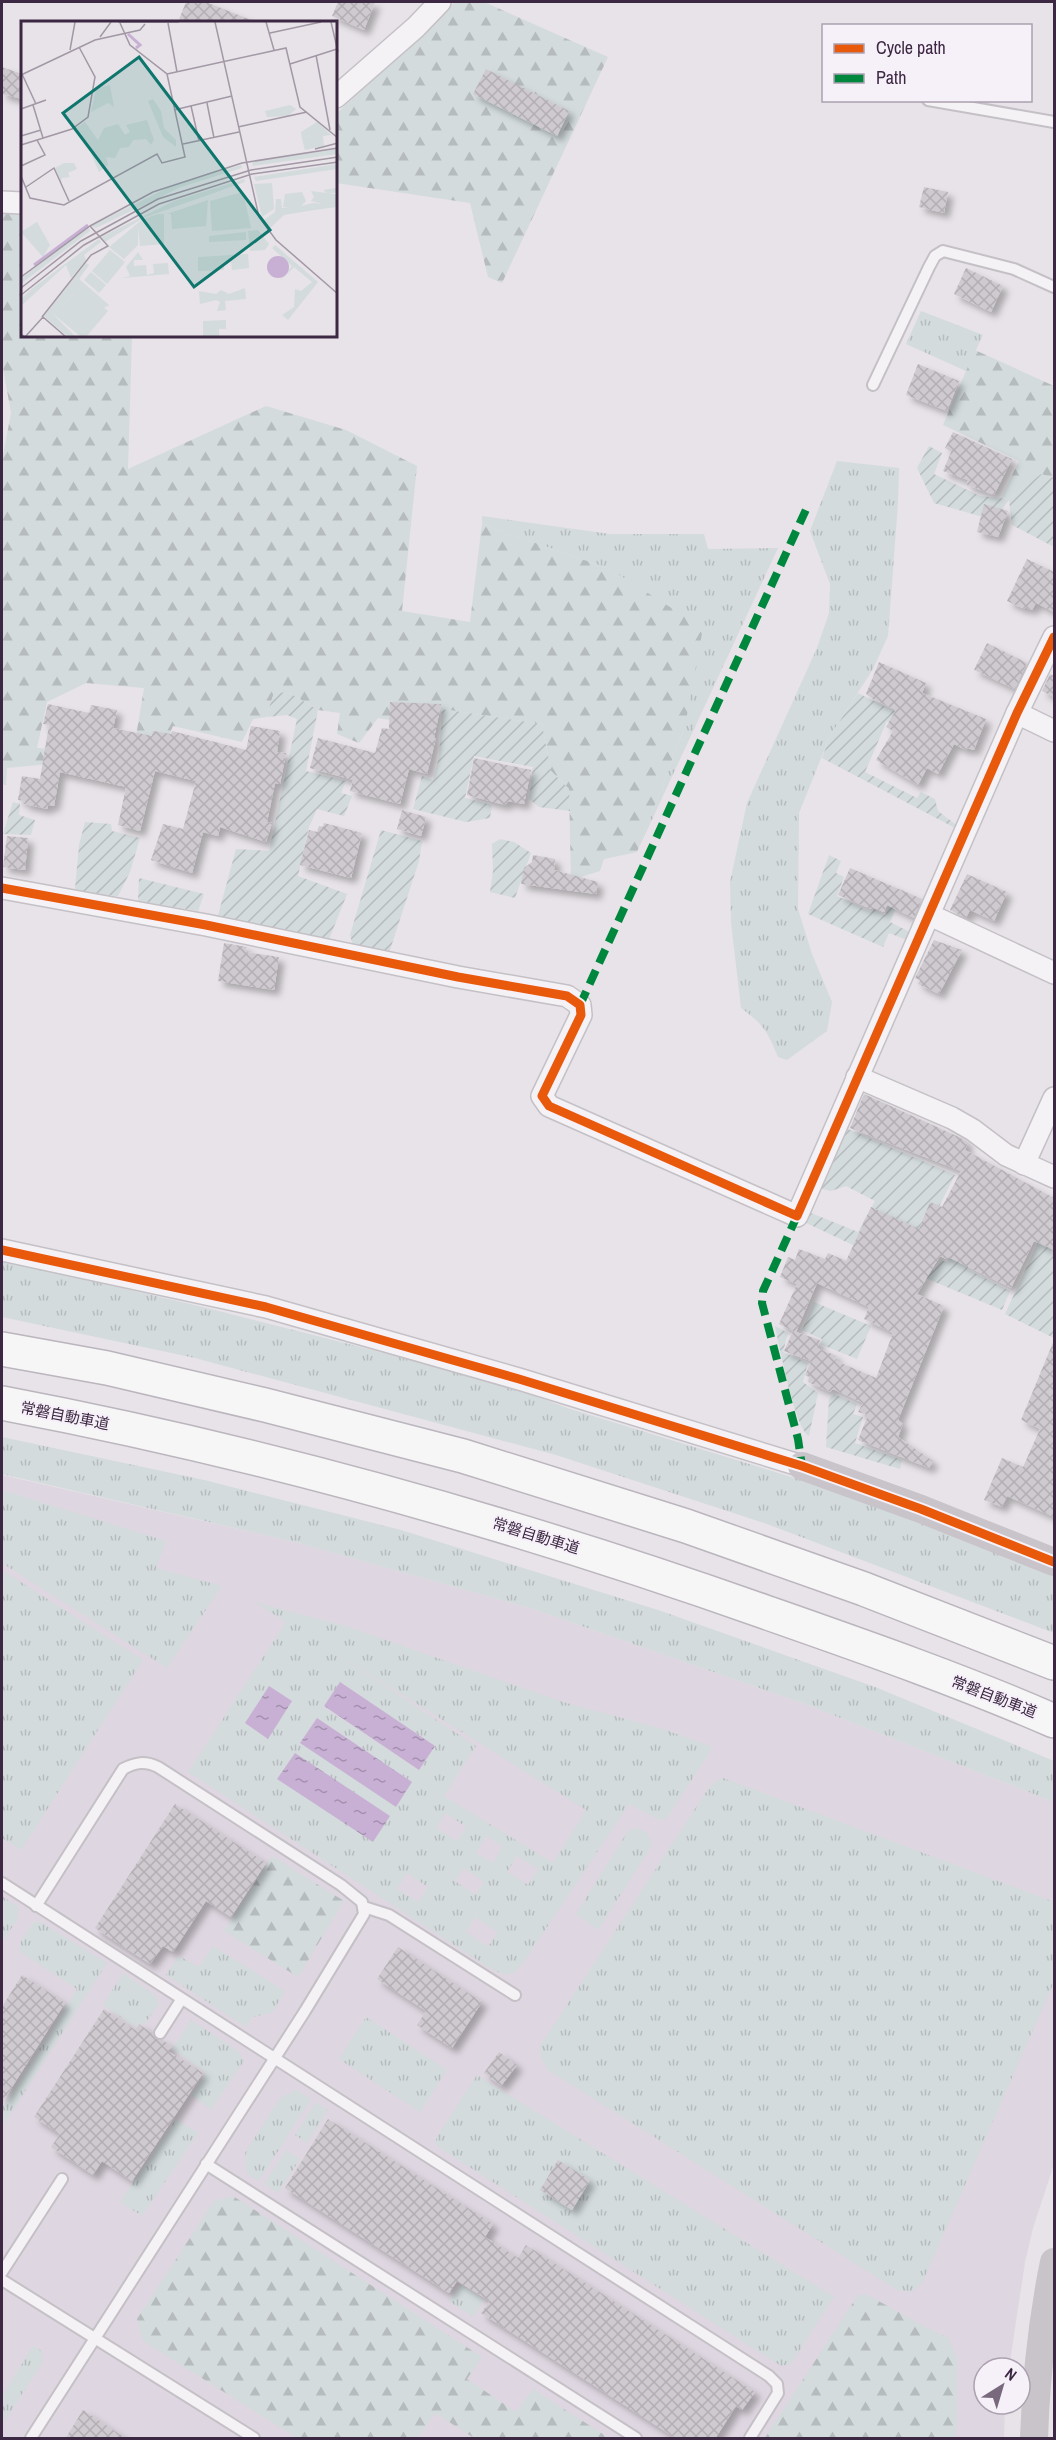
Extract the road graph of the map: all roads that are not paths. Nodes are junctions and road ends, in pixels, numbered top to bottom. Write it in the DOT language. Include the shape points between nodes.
graph roads {
  1 [pos="440,2"];
  2 [pos="338,95"];
  3 [pos="939,102"];
  4 [pos="1054,122"];
  5 [pos="2,202"];
  6 [pos="21,203"];
  7 [pos="1054,287"];
  8 [pos="873,385"];
  9 [pos="1054,637"];
  10 [pos="1017,713"];
  11 [pos="1054,731"];
  12 [pos="2,888"];
  13 [pos="930,915"];
  14 [pos="1054,973"];
  15 [pos="857,1077"];
  16 [pos="1054,1098"];
  17 [pos="1024,1164"];
  18 [pos="1054,1177"];
  19 [pos="2,1250"];
  20 [pos="2,1348"];
  21 [pos="2,1403"];
  22 [pos="802,1466"];
  23 [pos="1054,1562"];
  24 [pos="1054,1663"];
  25 [pos="1054,1721"];
  26 [pos="2,1883"];
  27 [pos="36,1906"];
  28 [pos="364,1907"];
  29 [pos="515,1995"];
  30 [pos="182,2000"];
  31 [pos="160,2033"];
  32 [pos="274,2059"];
  33 [pos="206,2164"];
  34 [pos="62,2179"];
  35 [pos="2,2272"];
  36 [pos="1053,2275"];
  37 [pos="2,2280"];
  38 [pos="94,2338"];
  39 [pos="31,2439"];
  40 [pos="254,2439"];
  41 [pos="636,2439"];
  42 [pos="750,2439"];
  43 [pos="1034,2439"];
  1 -- 2 [label="street"];
  3 -- 4 [label="lane"];
  5 -- 6 [label="street"];
  7 -- 8 [label="lane" via="1014,268 943,251 929,267"];
  9 -- 10 [label="street"];
  10 -- 11 [label="street"];
  10 -- 13 [label="street"];
  12 -- 15 [label="street" via="567,996 580,1005 581,1015 542,1096 549,1106 797,1216"];
  13 -- 14 [label="street"];
  13 -- 15 [label="street"];
  15 -- 17 [label="street" via="952,1118"];
  16 -- 17 [label="street"];
  17 -- 18 [label="street"];
  19 -- 22 [label="street" via="266,1307"];
  20 -- 24 [label="highway" via="106,1368 463,1456 686,1526 864,1589"];
  21 -- 25 [label="highway, 常磐自動車道" via="249,1457 449,1510 661,1575"];
  22 -- 23 [label="street"];
  26 -- 27 [label="lane"];
  27 -- 28 [label="lane" via="123,1769 147,1762 341,1885"];
  27 -- 30 [label="lane"];
  28 -- 29 [label="lane" via="389,1915"];
  28 -- 32 [label="lane" via="359,1925"];
  30 -- 31 [label="lane"];
  30 -- 32 [label="lane"];
  32 -- 33 [label="lane"];
  32 -- 42 [label="lane" via="769,2376 777,2384 778,2393"];
  33 -- 38 [label="lane"];
  33 -- 41 [label="lane"];
  34 -- 35 [label="lane"];
  36 -- 43 [label="street" via="1042,2323"];
  37 -- 38 [label="lane"];
  38 -- 39 [label="lane"];
  38 -- 40 [label="lane"];
}
